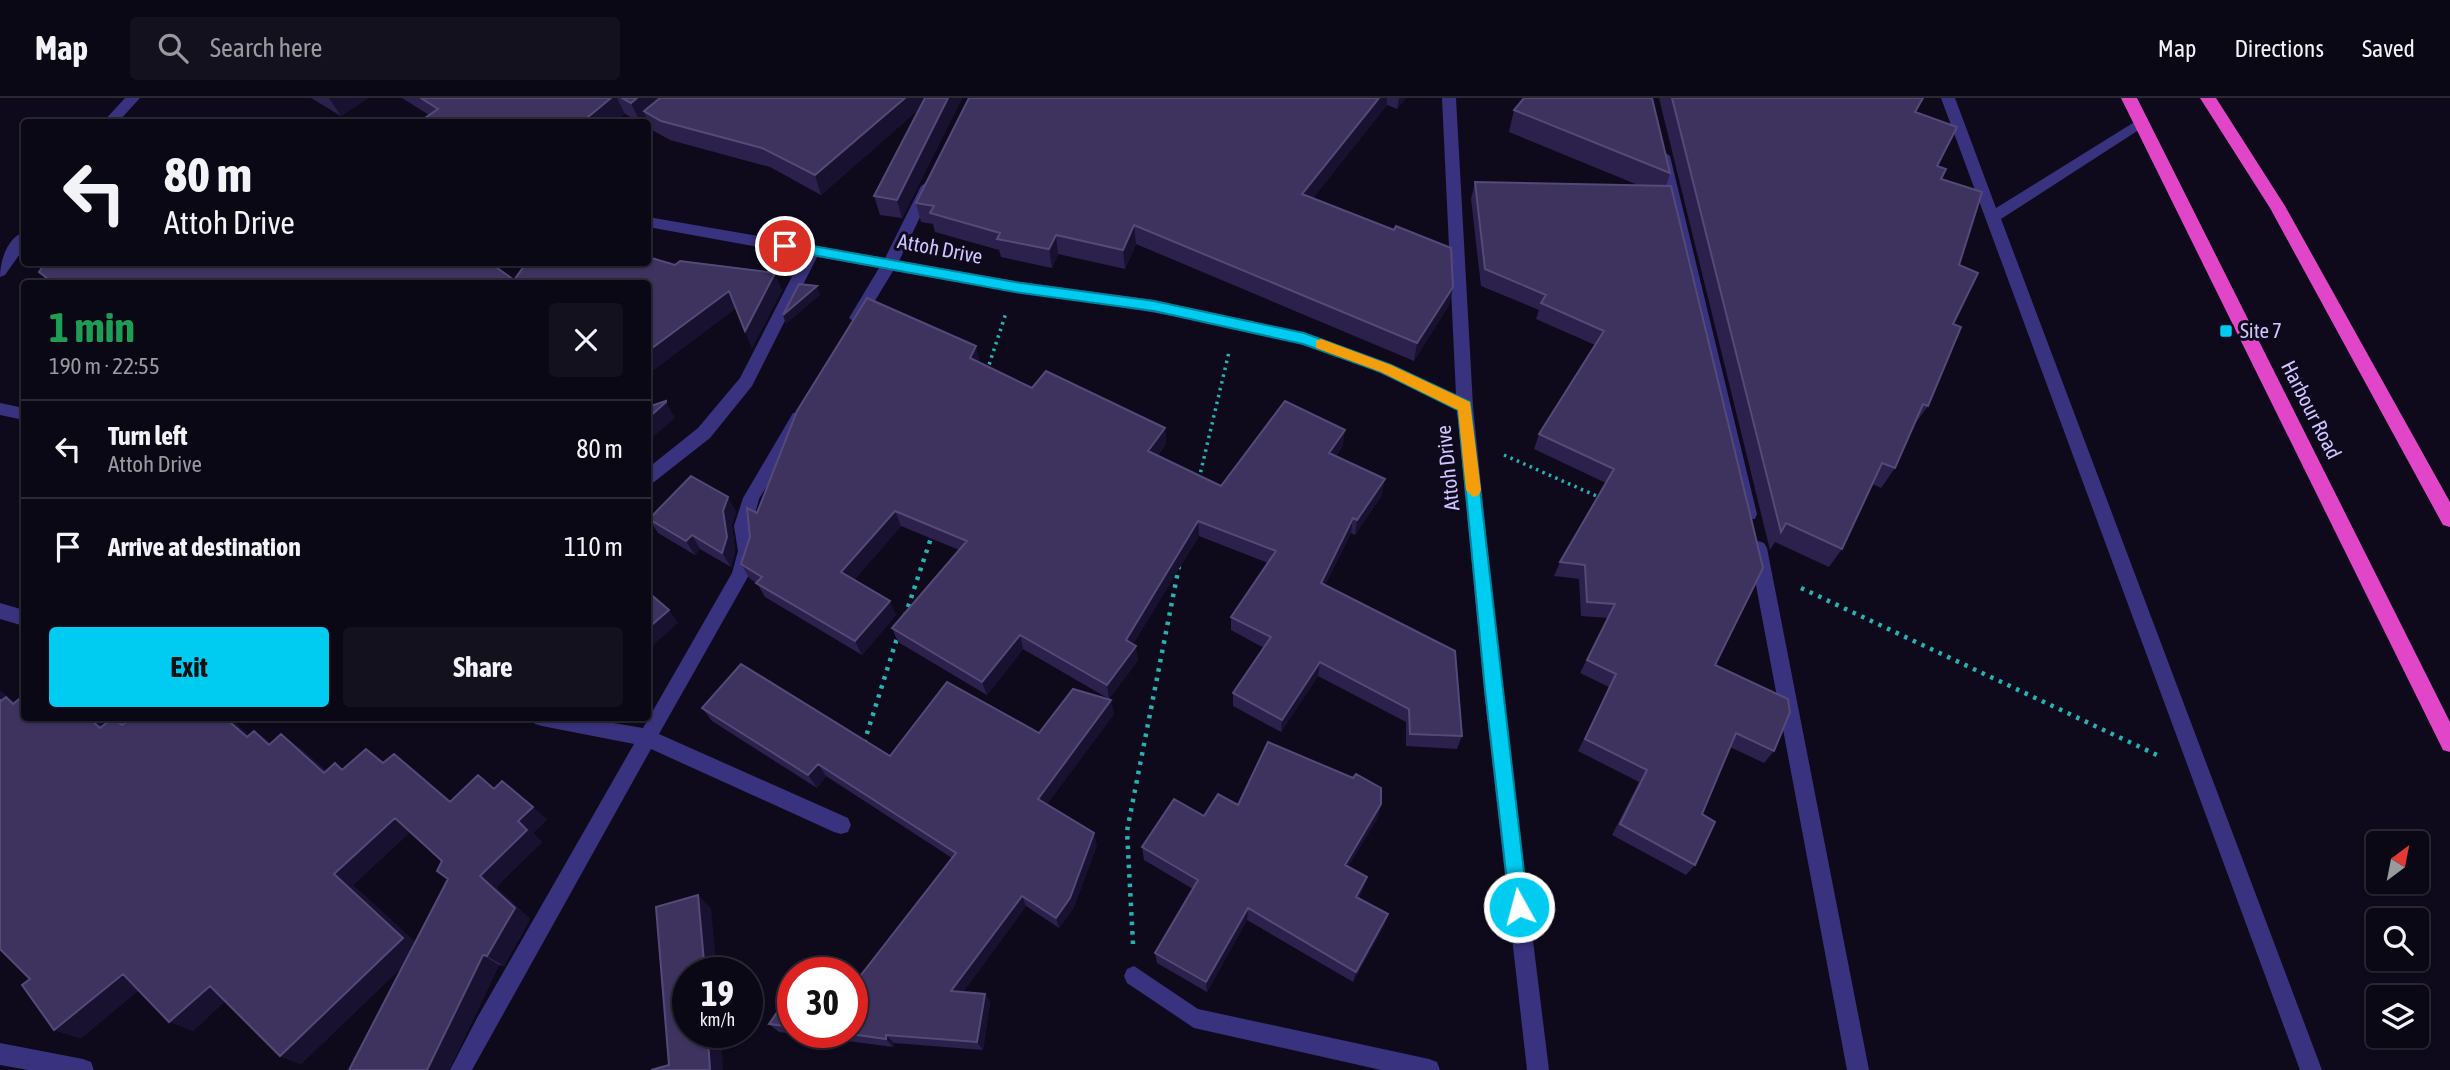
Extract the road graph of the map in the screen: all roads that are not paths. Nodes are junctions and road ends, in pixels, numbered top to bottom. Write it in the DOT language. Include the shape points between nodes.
graph roads {
  1 [pos="133,98"];
  2 [pos="1449,98"];
  3 [pos="1948,98"];
  4 [pos="2129,98"];
  5 [pos="2208,98"];
  6 [pos="113,119"];
  7 [pos="2141,124"];
  8 [pos="1659,137"];
  9 [pos="937,169"];
  10 [pos="1992,218"];
  11 [pos="651,223"];
  12 [pos="21,241"];
  13 [pos="813,250"];
  14 [pos="890,263"];
  15 [pos="0,271"];
  16 [pos="848,333"];
  17 [pos="807,404"];
  18 [pos="1465,407"];
  19 [pos="0,409"];
  20 [pos="21,413"];
  21 [pos="651,475"];
  22 [pos="2450,519"];
  23 [pos="0,611"];
  24 [pos="21,617"];
  25 [pos="558,721"];
  26 [pos="648,738"];
  27 [pos="2450,743"];
  28 [pos="841,825"];
  29 [pos="1134,976"];
  30 [pos="0,1054"];
  31 [pos="83,1070"];
  32 [pos="461,1070"];
  33 [pos="1429,1070"];
  34 [pos="1538,1070"];
  35 [pos="1858,1070"];
  36 [pos="2311,1070"];
  1 -- 6 [label="street"];
  2 -- 18 [label="street"];
  3 -- 10 [label="street"];
  4 -- 7 [label="highway, Harbour Road"];
  5 -- 22 [label="highway" via="2277,206"];
  7 -- 10 [label="street"];
  7 -- 27 [label="highway, Harbour Road"];
  8 -- 35 [label="street" via="1763,570"];
  9 -- 14 [label="street"];
  10 -- 36 [label="street"];
  11 -- 13 [label="street, Attoh Drive"];
  12 -- 15 [label="street"];
  13 -- 14 [label="street, Attoh Drive"];
  13 -- 21 [label="street" via="746,382 704,433"];
  14 -- 16 [label="street"];
  14 -- 18 [label="street, Attoh Drive" via="1015,287 1154,306 1316,343 1386,369"];
  17 -- 26 [label="street" via="751,498 743,526 747,551 740,575"];
  18 -- 34 [label="street, Attoh Drive"];
  19 -- 20 [label="street"];
  23 -- 24 [label="street"];
  25 -- 26 [label="street"];
  26 -- 28 [label="street"];
  26 -- 32 [label="street"];
  29 -- 33 [label="street" via="1194,1018"];
  30 -- 31 [label="street"];
}
